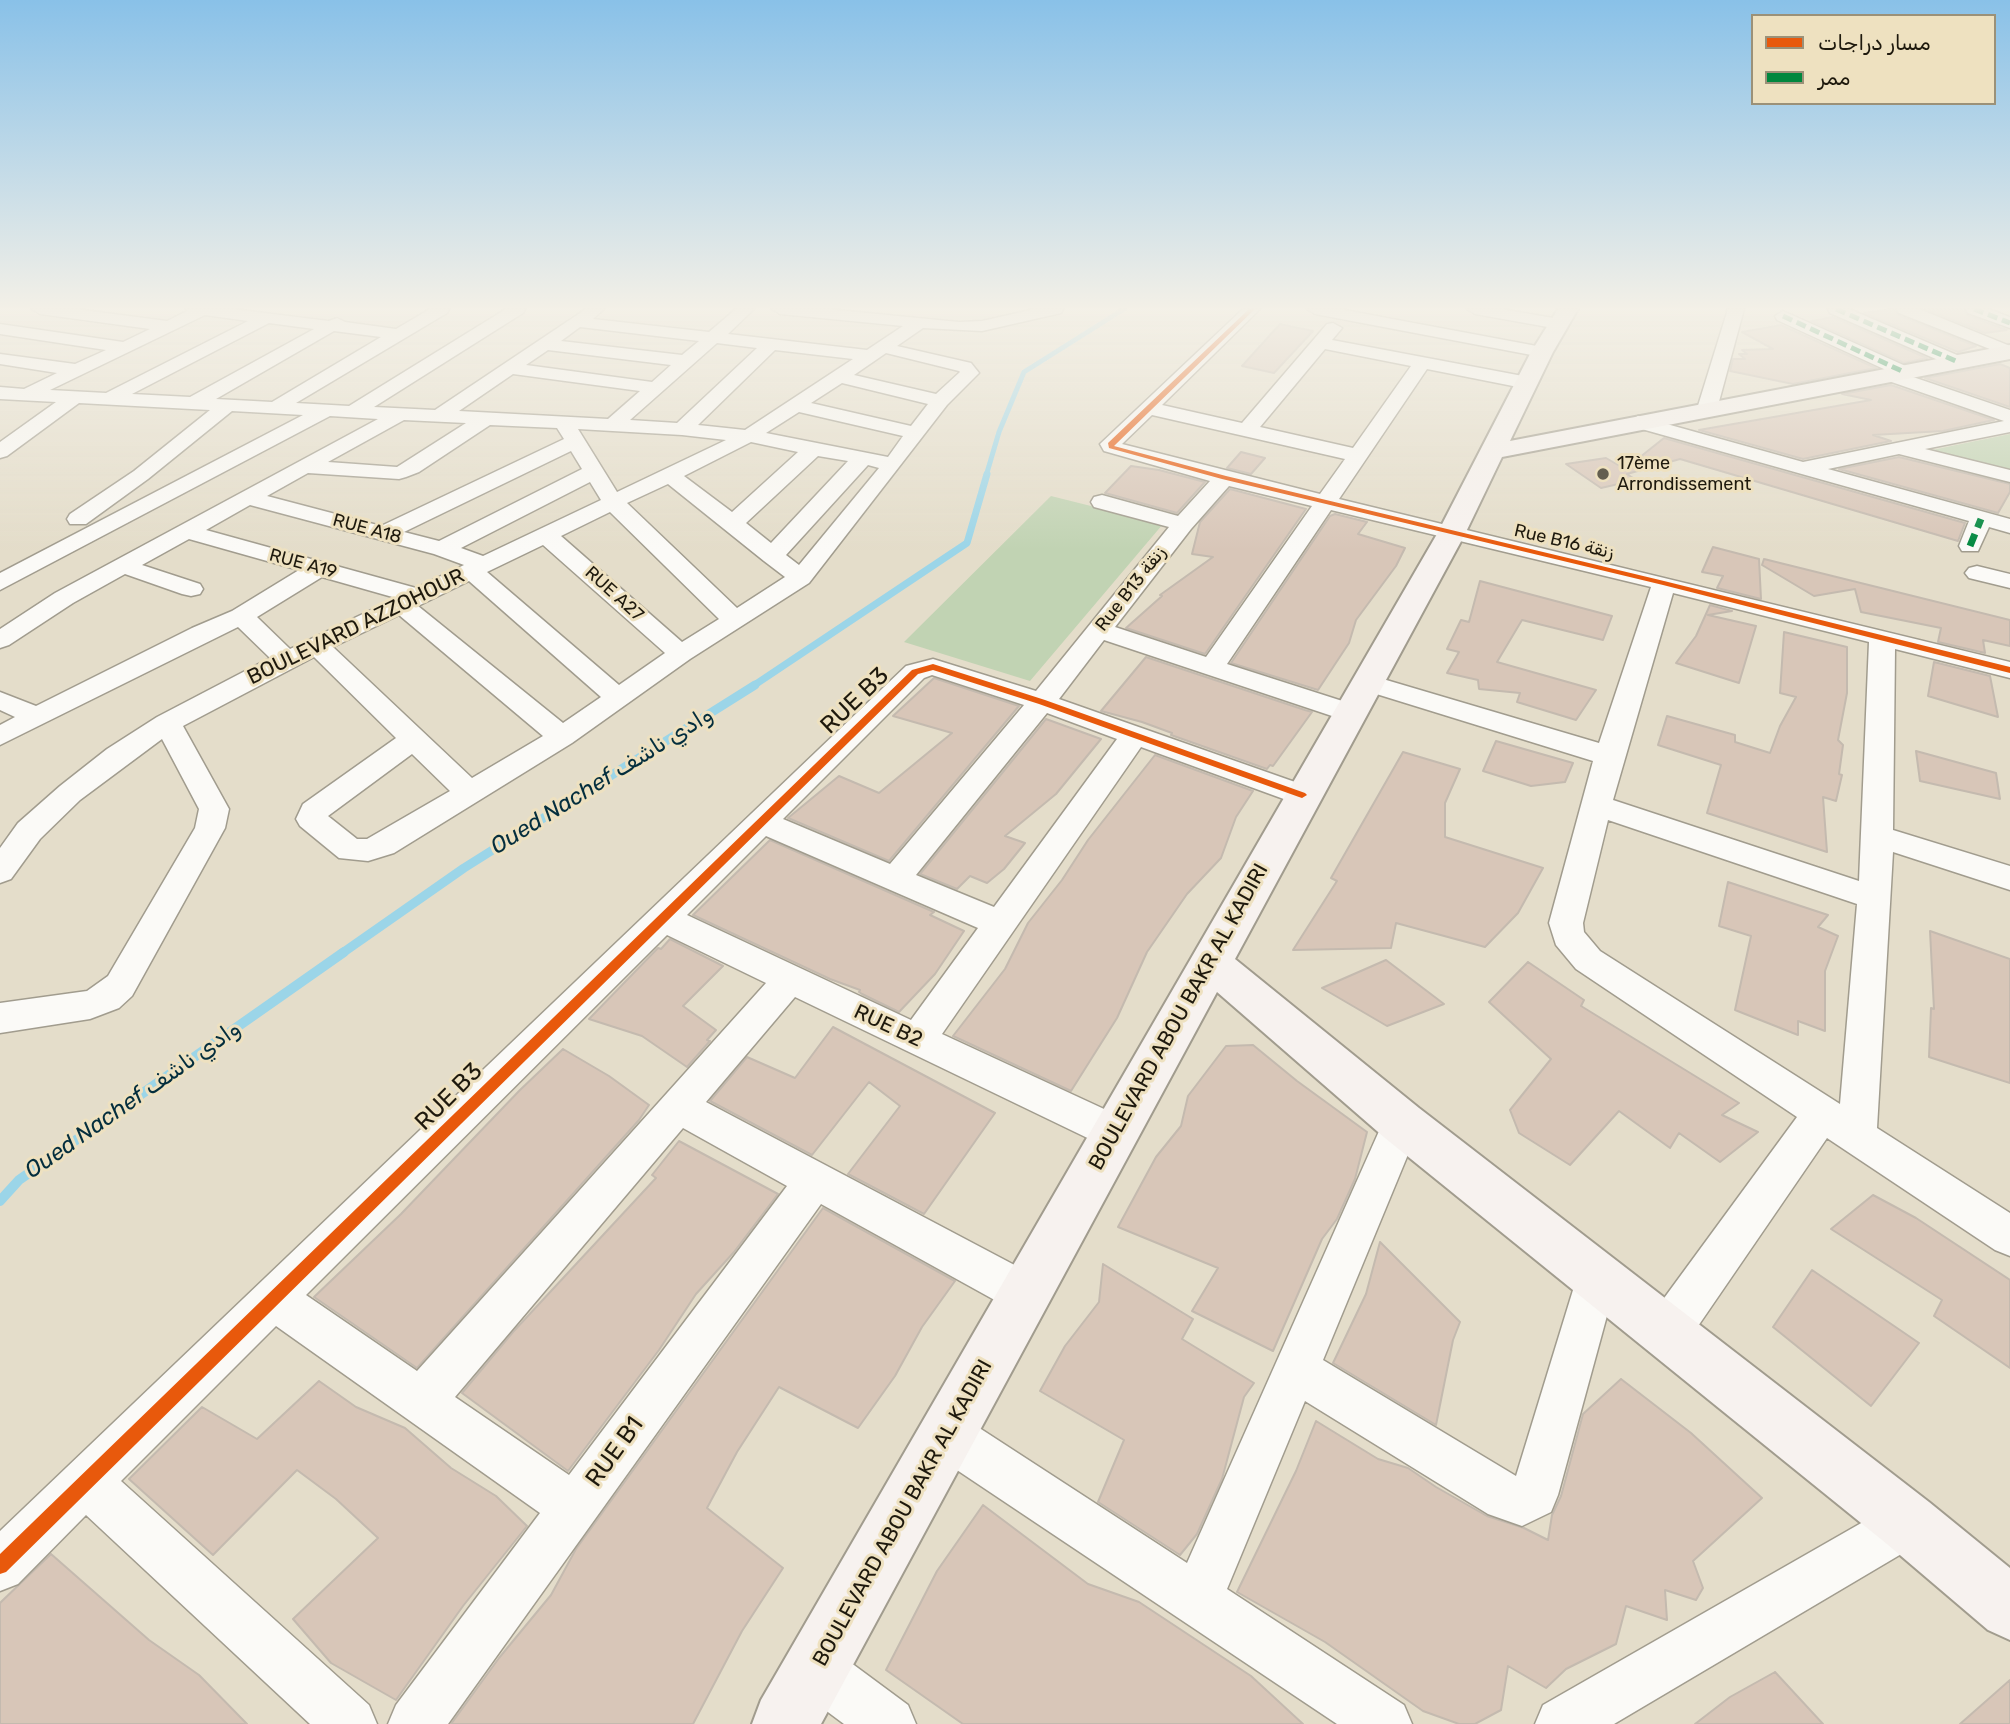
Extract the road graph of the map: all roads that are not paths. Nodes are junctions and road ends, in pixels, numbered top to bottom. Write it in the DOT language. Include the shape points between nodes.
graph roads {
  1 [pos="127,389"];
  2 [pos="218,389"];
  3 [pos="305,389"];
  4 [pos="389,389"];
  5 [pos="472,389"];
  6 [pos="655,389"];
  7 [pos="723,389"];
  8 [pos="822,389"];
  9 [pos="892,389"];
  10 [pos="952,389"];
  11 [pos="1167,389"];
  12 [pos="1281,389"];
  13 [pos="1404,389"];
  14 [pos="1525,389"];
  15 [pos="1713,389"];
  16 [pos="1810,389"];
  17 [pos="1940,389"];
  18 [pos="9,395"];
  19 [pos="75,397"];
  20 [pos="110,398"];
  21 [pos="940,401"];
  22 [pos="196,402"];
  23 [pos="229,404"];
  24 [pos="799,405"];
  25 [pos="276,407"];
  26 [pos="1148,408"];
  27 [pos="1707,409"];
  28 [pos="328,410"];
  29 [pos="355,411"];
  30 [pos="401,414"];
  31 [pos="440,415"];
  32 [pos="2010,416"];
  33 [pos="487,418"];
  34 [pos="1639,422"];
  35 [pos="613,425"];
  36 [pos="2010,426"];
  37 [pos="682,429"];
  38 [pos="1247,430"];
  39 [pos="569,432"];
  40 [pos="915,433"];
  41 [pos="749,436"];
  42 [pos="1898,449"];
  43 [pos="812,450"];
  44 [pos="0,452"];
  45 [pos="1493,452"];
  46 [pos="1360,456"];
  47 [pos="862,459"];
  48 [pos="893,464"];
  49 [pos="305,467"];
  50 [pos="1801,468"];
  51 [pos="595,471"];
  52 [pos="141,475"];
  53 [pos="670,475"];
  54 [pos="2010,476"];
  55 [pos="1224,478"];
  56 [pos="191,482"];
  57 [pos="252,496"];
  58 [pos="613,502"];
  59 [pos="1102,502"];
  60 [pos="1325,503"];
  61 [pos="78,519"];
  62 [pos="1982,519"];
  63 [pos="732,524"];
  64 [pos="1183,524"];
  65 [pos="2010,526"];
  66 [pos="188,532"];
  67 [pos="384,534"];
  68 [pos="1451,534"];
  69 [pos="547,535"];
  70 [pos="1970,546"];
  71 [pos="442,549"];
  72 [pos="772,556"];
  73 [pos="123,566"];
  74 [pos="478,567"];
  75 [pos="319,568"];
  76 [pos="1977,573"];
  77 [pos="801,578"];
  78 [pos="2010,581"];
  79 [pos="0,583"];
  80 [pos="1664,583"];
  81 [pos="191,589"];
  82 [pos="409,600"];
  83 [pos="241,616"];
  84 [pos="735,620"];
  85 [pos="1099,630"];
  86 [pos="1882,638"];
  87 [pos="0,640"];
  88 [pos="316,645"];
  89 [pos="681,654"];
  90 [pos="287,660"];
  91 [pos="1212,667"];
  92 [pos="2010,670"];
  93 [pos="1359,697"];
  94 [pos="618,698"];
  95 [pos="0,700"];
  96 [pos="1042,702"];
  97 [pos="37,717"];
  98 [pos="167,723"];
  99 [pos="0,736"];
  100 [pos="1134,736"];
  101 [pos="562,737"];
  102 [pos="414,739"];
  103 [pos="1609,756"];
  104 [pos="471,794"];
  105 [pos="1302,795"];
  106 [pos="1597,806"];
  107 [pos="762,822"];
  108 [pos="1878,836"];
  109 [pos="0,871"];
  110 [pos="2010,878"];
  111 [pos="895,879"];
  112 [pos="1874,898"];
  113 [pos="662,918"];
  114 [pos="1000,924"];
  115 [pos="1209,961"];
  116 [pos="790,979"];
  117 [pos="0,1018"];
  118 [pos="917,1040"];
  119 [pos="679,1107"];
  120 [pos="1821,1115"];
  121 [pos="1402,1123"];
  122 [pos="1116,1133"];
  123 [pos="1857,1138"];
  124 [pos="814,1181"];
  125 [pos="2010,1236"];
  126 [pos="1597,1279"];
  127 [pos="1024,1293"];
  128 [pos="274,1299"];
  129 [pos="1667,1332"];
  130 [pos="1297,1370"];
  131 [pos="420,1402"];
  132 [pos="947,1435"];
  133 [pos="86,1482"];
  134 [pos="575,1507"];
  135 [pos="1908,1523"];
  136 [pos="0,1566"];
  137 [pos="1197,1599"];
  138 [pos="2010,1608"];
  139 [pos="816,1670"];
  140 [pos="351,1724"];
  141 [pos="415,1724"];
  142 [pos="785,1724"];
  143 [pos="889,1724"];
  144 [pos="1385,1724"];
  145 [pos="1562,1724"];
  1 -- 20 [label="street"];
  2 -- 22 [label="street"];
  3 -- 25 [label="street"];
  4 -- 29 [label="street"];
  5 -- 31 [label="street"];
  6 -- 35 [label="street"];
  7 -- 37 [label="street"];
  8 -- 24 [label="street, BOULEVARD AZZOHOUR"];
  9 -- 21 [label="street"];
  10 -- 21 [label="street"];
  11 -- 26 [label="street"];
  12 -- 38 [label="street"];
  13 -- 46 [label="street"];
  14 -- 45 [label="main road, BOULEVARD ABOU BAKR AL KADIRI"];
  15 -- 27 [label="street"];
  16 -- 27 [label="main road"];
  17 -- 32 [label="street"];
  18 -- 19 [label="street"];
  19 -- 20 [label="street"];
  19 -- 44 [label="street"];
  20 -- 22 [label="street"];
  21 -- 40 [label="street"];
  22 -- 23 [label="street"];
  23 -- 25 [label="street"];
  23 -- 52 [label="street"];
  24 -- 40 [label="street"];
  24 -- 41 [label="street, BOULEVARD AZZOHOUR"];
  25 -- 28 [label="street"];
  26 -- 38 [label="street"];
  26 -- 55 [label="street, Rue B16 زنقة" via="1111,447"];
  27 -- 34 [label="main road"];
  28 -- 29 [label="street"];
  28 -- 56 [label="street"];
  29 -- 30 [label="street"];
  30 -- 31 [label="street"];
  30 -- 49 [label="street"];
  31 -- 33 [label="street"];
  33 -- 39 [label="street"];
  33 -- 49 [label="street" via="399,473"];
  34 -- 45 [label="main road"];
  34 -- 50 [label="street"];
  35 -- 37 [label="street"];
  35 -- 39 [label="street"];
  36 -- 42 [label="street"];
  37 -- 41 [label="street"];
  38 -- 46 [label="street"];
  39 -- 51 [label="street"];
  39 -- 67 [label="street"];
  40 -- 48 [label="street"];
  41 -- 43 [label="street"];
  41 -- 53 [label="street, BOULEVARD AZZOHOUR"];
  42 -- 50 [label="street"];
  42 -- 54 [label="street"];
  43 -- 47 [label="street"];
  43 -- 63 [label="street"];
  45 -- 68 [label="main road, BOULEVARD ABOU BAKR AL KADIRI"];
  46 -- 60 [label="street"];
  47 -- 48 [label="street"];
  47 -- 72 [label="street"];
  48 -- 77 [label="street"];
  49 -- 57 [label="street"];
  50 -- 62 [label="street"];
  51 -- 58 [label="street"];
  51 -- 71 [label="street"];
  52 -- 56 [label="street, RUE A18"];
  52 -- 61 [label="street"];
  53 -- 58 [label="street, BOULEVARD AZZOHOUR"];
  53 -- 63 [label="street"];
  55 -- 60 [label="street, Rue B16 زنقة"];
  55 -- 64 [label="street, Rue B13 زنقة"];
  56 -- 57 [label="street, RUE A18"];
  56 -- 79 [label="street"];
  57 -- 66 [label="street"];
  57 -- 67 [label="street, RUE A18"];
  58 -- 69 [label="street, BOULEVARD AZZOHOUR"];
  58 -- 84 [label="street"];
  59 -- 64 [label="street"];
  60 -- 68 [label="street, Rue B16 زنقة"];
  60 -- 91 [label="street"];
  62 -- 65 [label="street"];
  62 -- 70 [label="street"];
  63 -- 72 [label="street"];
  64 -- 85 [label="street, Rue B13 زنقة"];
  66 -- 73 [label="street"];
  66 -- 75 [label="street, RUE A19"];
  67 -- 71 [label="street, RUE A18"];
  68 -- 80 [label="street, Rue B16 زنقة"];
  68 -- 93 [label="main road, BOULEVARD ABOU BAKR AL KADIRI"];
  69 -- 74 [label="street, BOULEVARD AZZOHOUR"];
  69 -- 89 [label="street, RUE A27"];
  71 -- 74 [label="street, RUE A18"];
  72 -- 77 [label="street"];
  73 -- 81 [label="street"];
  73 -- 87 [label="street"];
  74 -- 82 [label="street, BOULEVARD AZZOHOUR"];
  74 -- 94 [label="street"];
  75 -- 82 [label="street, RUE A19"];
  75 -- 83 [label="street"];
  76 -- 78 [label="street"];
  77 -- 84 [label="street"];
  80 -- 86 [label="street, Rue B16 زنقة"];
  80 -- 103 [label="street"];
  82 -- 88 [label="street, BOULEVARD AZZOHOUR"];
  82 -- 101 [label="street"];
  83 -- 90 [label="street"];
  83 -- 97 [label="street"];
  84 -- 89 [label="street"];
  85 -- 91 [label="street"];
  85 -- 96 [label="street, Rue B13 زنقة"];
  86 -- 92 [label="street, Rue B16 زنقة"];
  86 -- 108 [label="street"];
  88 -- 90 [label="street, BOULEVARD AZZOHOUR"];
  88 -- 102 [label="street"];
  89 -- 94 [label="street"];
  90 -- 98 [label="street, BOULEVARD AZZOHOUR"];
  91 -- 93 [label="street"];
  93 -- 103 [label="street"];
  93 -- 105 [label="main road, BOULEVARD ABOU BAKR AL KADIRI"];
  94 -- 101 [label="street"];
  95 -- 97 [label="street"];
  96 -- 100 [label="street"];
  96 -- 107 [label="street, RUE B3" via="933,667 915,672"];
  96 -- 111 [label="street, Rue B13 زنقة"];
  97 -- 99 [label="street"];
  98 -- 109 [label="street, BOULEVARD AZZOHOUR" via="70,793 29,831"];
  98 -- 117 [label="street" via="214,809 210,828 120,986 107,998 90,1005"];
  100 -- 105 [label="street"];
  100 -- 114 [label="street"];
  101 -- 104 [label="street"];
  102 -- 104 [label="street"];
  102 -- 104 [label="street" via="314,811 311,819 350,850 368,850"];
  103 -- 106 [label="street"];
  105 -- 115 [label="main road, BOULEVARD ABOU BAKR AL KADIRI"];
  106 -- 112 [label="street"];
  106 -- 120 [label="street" via="1566,923 1573,942 1588,960"];
  107 -- 111 [label="street"];
  107 -- 113 [label="street, RUE B3"];
  108 -- 110 [label="street"];
  108 -- 112 [label="street"];
  111 -- 114 [label="street"];
  112 -- 123 [label="street"];
  113 -- 116 [label="street, RUE B2"];
  113 -- 128 [label="street, RUE B3"];
  114 -- 118 [label="street"];
  115 -- 121 [label="main road"];
  115 -- 122 [label="main road, BOULEVARD ABOU BAKR AL KADIRI"];
  116 -- 118 [label="street, RUE B2"];
  116 -- 119 [label="street"];
  118 -- 122 [label="street, RUE B2"];
  119 -- 124 [label="street"];
  119 -- 131 [label="street"];
  120 -- 123 [label="street"];
  120 -- 129 [label="street"];
  121 -- 126 [label="main road"];
  121 -- 130 [label="street"];
  122 -- 127 [label="main road, BOULEVARD ABOU BAKR AL KADIRI"];
  123 -- 125 [label="street"];
  124 -- 127 [label="street"];
  124 -- 134 [label="street, RUE B1"];
  126 -- 129 [label="main road"];
  126 -- 130 [label="street" via="1534,1494 1522,1502 1505,1497"];
  127 -- 132 [label="main road, BOULEVARD ABOU BAKR AL KADIRI"];
  128 -- 131 [label="street"];
  128 -- 133 [label="street, RUE B3"];
  129 -- 135 [label="main road"];
  130 -- 137 [label="street"];
  131 -- 134 [label="street"];
  132 -- 137 [label="street"];
  132 -- 139 [label="main road, BOULEVARD ABOU BAKR AL KADIRI"];
  133 -- 136 [label="street, RUE B3"];
  133 -- 140 [label="street"];
  134 -- 141 [label="street, RUE B1"];
  135 -- 138 [label="main road"];
  135 -- 145 [label="street"];
  137 -- 144 [label="street"];
  139 -- 142 [label="main road, BOULEVARD ABOU BAKR AL KADIRI"];
  139 -- 143 [label="street"];
}
